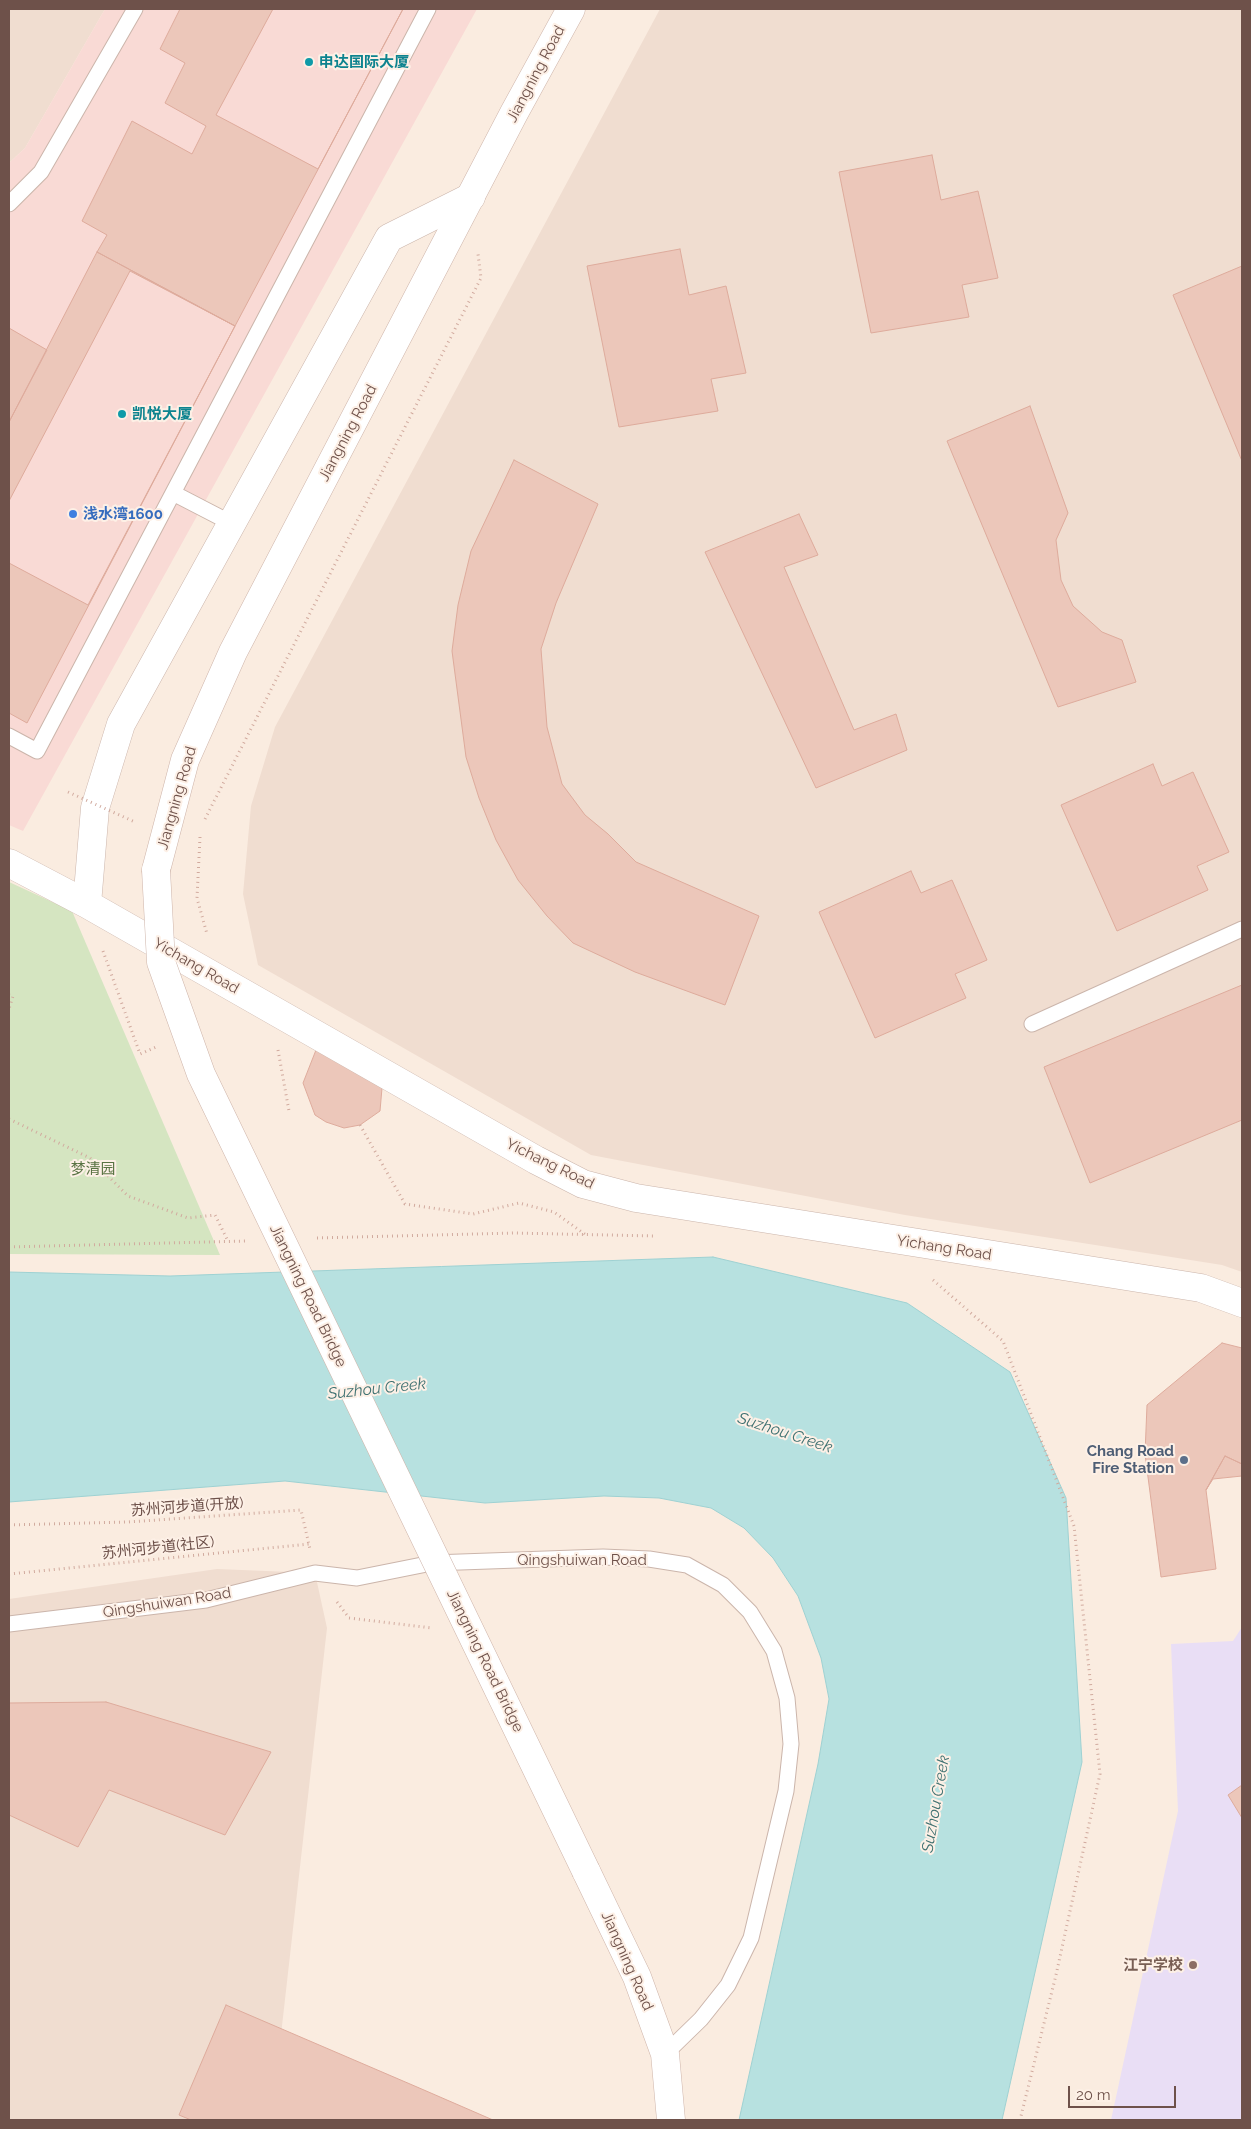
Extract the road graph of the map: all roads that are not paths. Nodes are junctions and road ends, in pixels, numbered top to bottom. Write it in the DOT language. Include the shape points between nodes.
graph roads {
  1 [pos="135,9"];
  2 [pos="428,9"];
  3 [pos="571,9"];
  4 [pos="471,197"];
  5 [pos="9,204"];
  6 [pos="173,493"];
  7 [pos="231,523"];
  8 [pos="9,736"];
  9 [pos="9,863"];
  10 [pos="156,870"];
  11 [pos="87,904"];
  12 [pos="1242,928"];
  13 [pos="1032,1024"];
  14 [pos="1242,1303"];
  15 [pos="9,1624"];
  16 [pos="586,1871"];
  17 [pos="665,2054"];
  18 [pos="671,2120"];
  1 -- 5 [label="lane" via="41,172"];
  2 -- 6 [label="lane"];
  3 -- 4 [label="main road, Jiangning Road"];
  4 -- 7 [label="main road" via="389,238"];
  4 -- 10 [label="main road, Jiangning Road" via="233,652 185,760"];
  6 -- 7 [label="lane"];
  6 -- 8 [label="lane" via="37,751"];
  7 -- 11 [label="main road" via="121,724 95,808"];
  9 -- 11 [label="main road, Yichang Road"];
  10 -- 16 [label="main road, Jiangning Road Bridge, bridge" via="161,962 201,1074"];
  11 -- 14 [label="main road, Yichang Road" via="583,1184 636,1198 1201,1288"];
  12 -- 13 [label="lane"];
  15 -- 17 [label="lane, Qingshuiwan Road" via="206,1600 315,1573 357,1578 432,1563 603,1557 649,1559 686,1565 723,1585 750,1612 774,1651 788,1698 791,1744 786,1791 751,1938 728,1985 701,2019"];
  16 -- 17 [label="main road, Jiangning Road" via="637,1977"];
  17 -- 18 [label="main road, Jiangning Road"];
}
